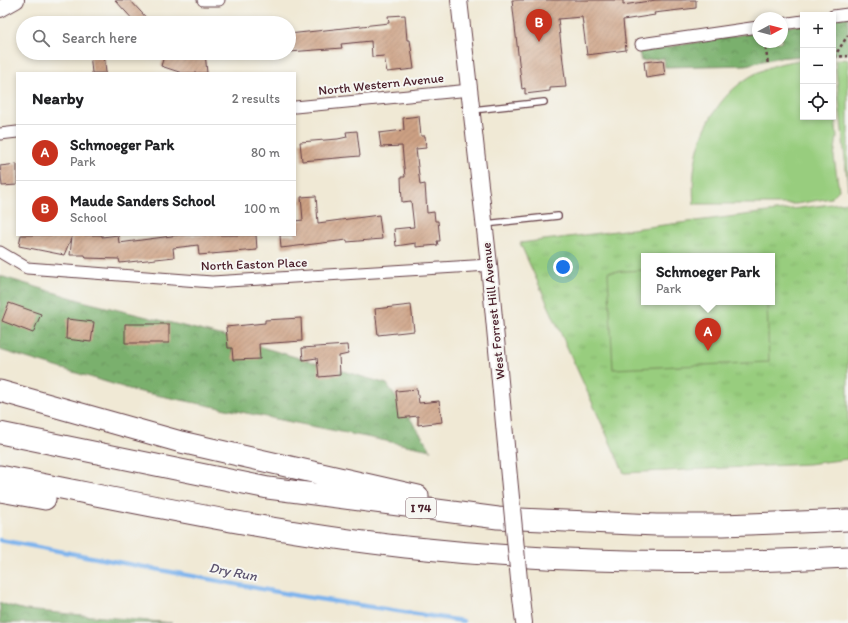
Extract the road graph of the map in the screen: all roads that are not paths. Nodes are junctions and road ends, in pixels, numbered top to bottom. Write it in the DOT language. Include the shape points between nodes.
graph roads {
  1 [pos="16,0"];
  2 [pos="203,0"];
  3 [pos="219,0"];
  4 [pos="459,0"];
  5 [pos="0,9"];
  6 [pos="848,14"];
  7 [pos="836,16"];
  8 [pos="800,21"];
  9 [pos="788,23"];
  10 [pos="752,28"];
  11 [pos="641,44"];
  12 [pos="470,90"];
  13 [pos="544,102"];
  14 [pos="296,107"];
  15 [pos="472,110"];
  16 [pos="16,132"];
  17 [pos="0,134"];
  18 [pos="558,216"];
  19 [pos="484,224"];
  20 [pos="0,252"];
  21 [pos="489,265"];
  22 [pos="0,391"];
  23 [pos="0,433"];
  24 [pos="0,476"];
  25 [pos="0,491"];
  26 [pos="848,520"];
  27 [pos="564,522"];
  28 [pos="406,547"];
  29 [pos="848,557"];
  30 [pos="524,623"];
  1 -- 5 [label="main road"];
  2 -- 3 [label="street"];
  4 -- 12 [label="main road, West Forrest Hill Avenue"];
  6 -- 7 [label="street"];
  8 -- 9 [label="street"];
  10 -- 11 [label="street"];
  12 -- 14 [label="street, North Western Avenue"];
  12 -- 15 [label="main road, West Forrest Hill Avenue"];
  13 -- 15 [label="lane"];
  15 -- 19 [label="main road, West Forrest Hill Avenue"];
  16 -- 17 [label="street"];
  18 -- 19 [label="lane"];
  19 -- 21 [label="main road, West Forrest Hill Avenue"];
  20 -- 21 [label="street, North Easton Place" via="27,268 212,282"];
  21 -- 30 [label="main road, West Forrest Hill Avenue, bridge"];
  22 -- 27 [label="highway" via="209,449 504,514"];
  23 -- 27 [label="highway, I 74" via="268,488 498,518"];
  24 -- 28 [label="highway" via="240,522"];
  25 -- 28 [label="highway" via="248,531"];
  26 -- 27 [label="highway, I 74" via="723,525"];
  28 -- 29 [label="highway" via="527,557 639,562 738,562"];
}
